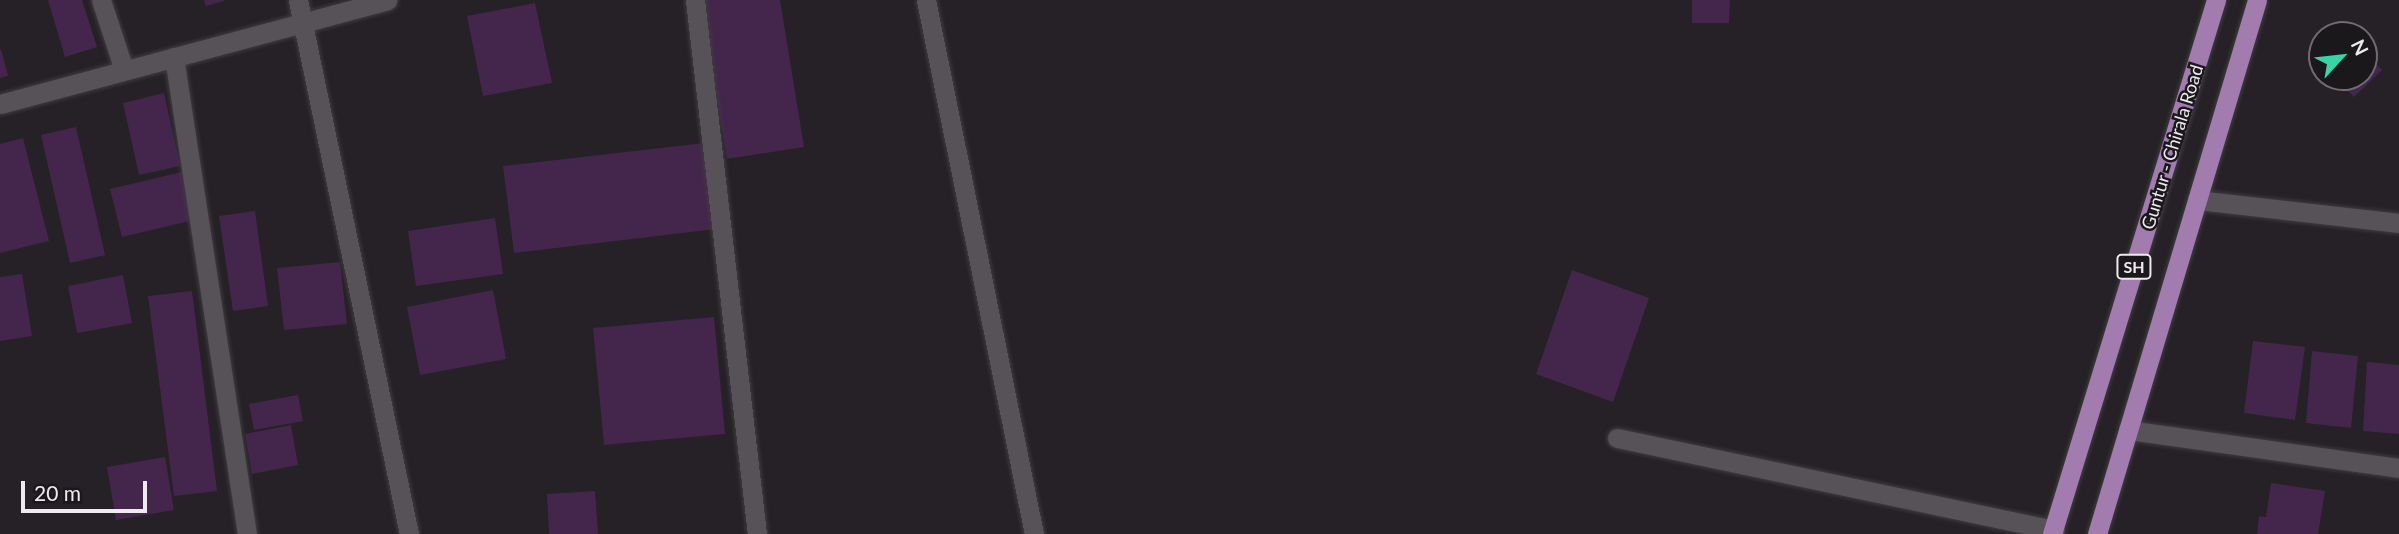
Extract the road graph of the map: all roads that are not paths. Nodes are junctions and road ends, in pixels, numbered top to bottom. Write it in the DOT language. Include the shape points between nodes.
graph roads {
  1 [pos="101,0"];
  2 [pos="298,0"];
  3 [pos="387,0"];
  4 [pos="695,0"];
  5 [pos="926,0"];
  6 [pos="2216,0"];
  7 [pos="2257,0"];
  8 [pos="304,22"];
  9 [pos="174,57"];
  10 [pos="124,70"];
  11 [pos="0,104"];
  12 [pos="2197,200"];
  13 [pos="2399,223"];
  14 [pos="2128,430"];
  15 [pos="1617,438"];
  16 [pos="2399,468"];
  17 [pos="2053,532"];
  18 [pos="247,534"];
  19 [pos="409,534"];
  20 [pos="757,534"];
  21 [pos="1034,534"];
  22 [pos="2097,534"];
  1 -- 10 [label="street"];
  2 -- 8 [label="street"];
  3 -- 8 [label="street"];
  4 -- 20 [label="street"];
  5 -- 21 [label="street"];
  6 -- 17 [label="main road, Guntur - Chirala Road / SH"];
  7 -- 12 [label="main road, SH"];
  8 -- 9 [label="street"];
  8 -- 19 [label="street"];
  9 -- 10 [label="street"];
  9 -- 18 [label="street"];
  10 -- 11 [label="street"];
  12 -- 13 [label="street"];
  12 -- 14 [label="main road, SH"];
  14 -- 16 [label="street"];
  14 -- 22 [label="main road, SH"];
  15 -- 17 [label="street"];
}
